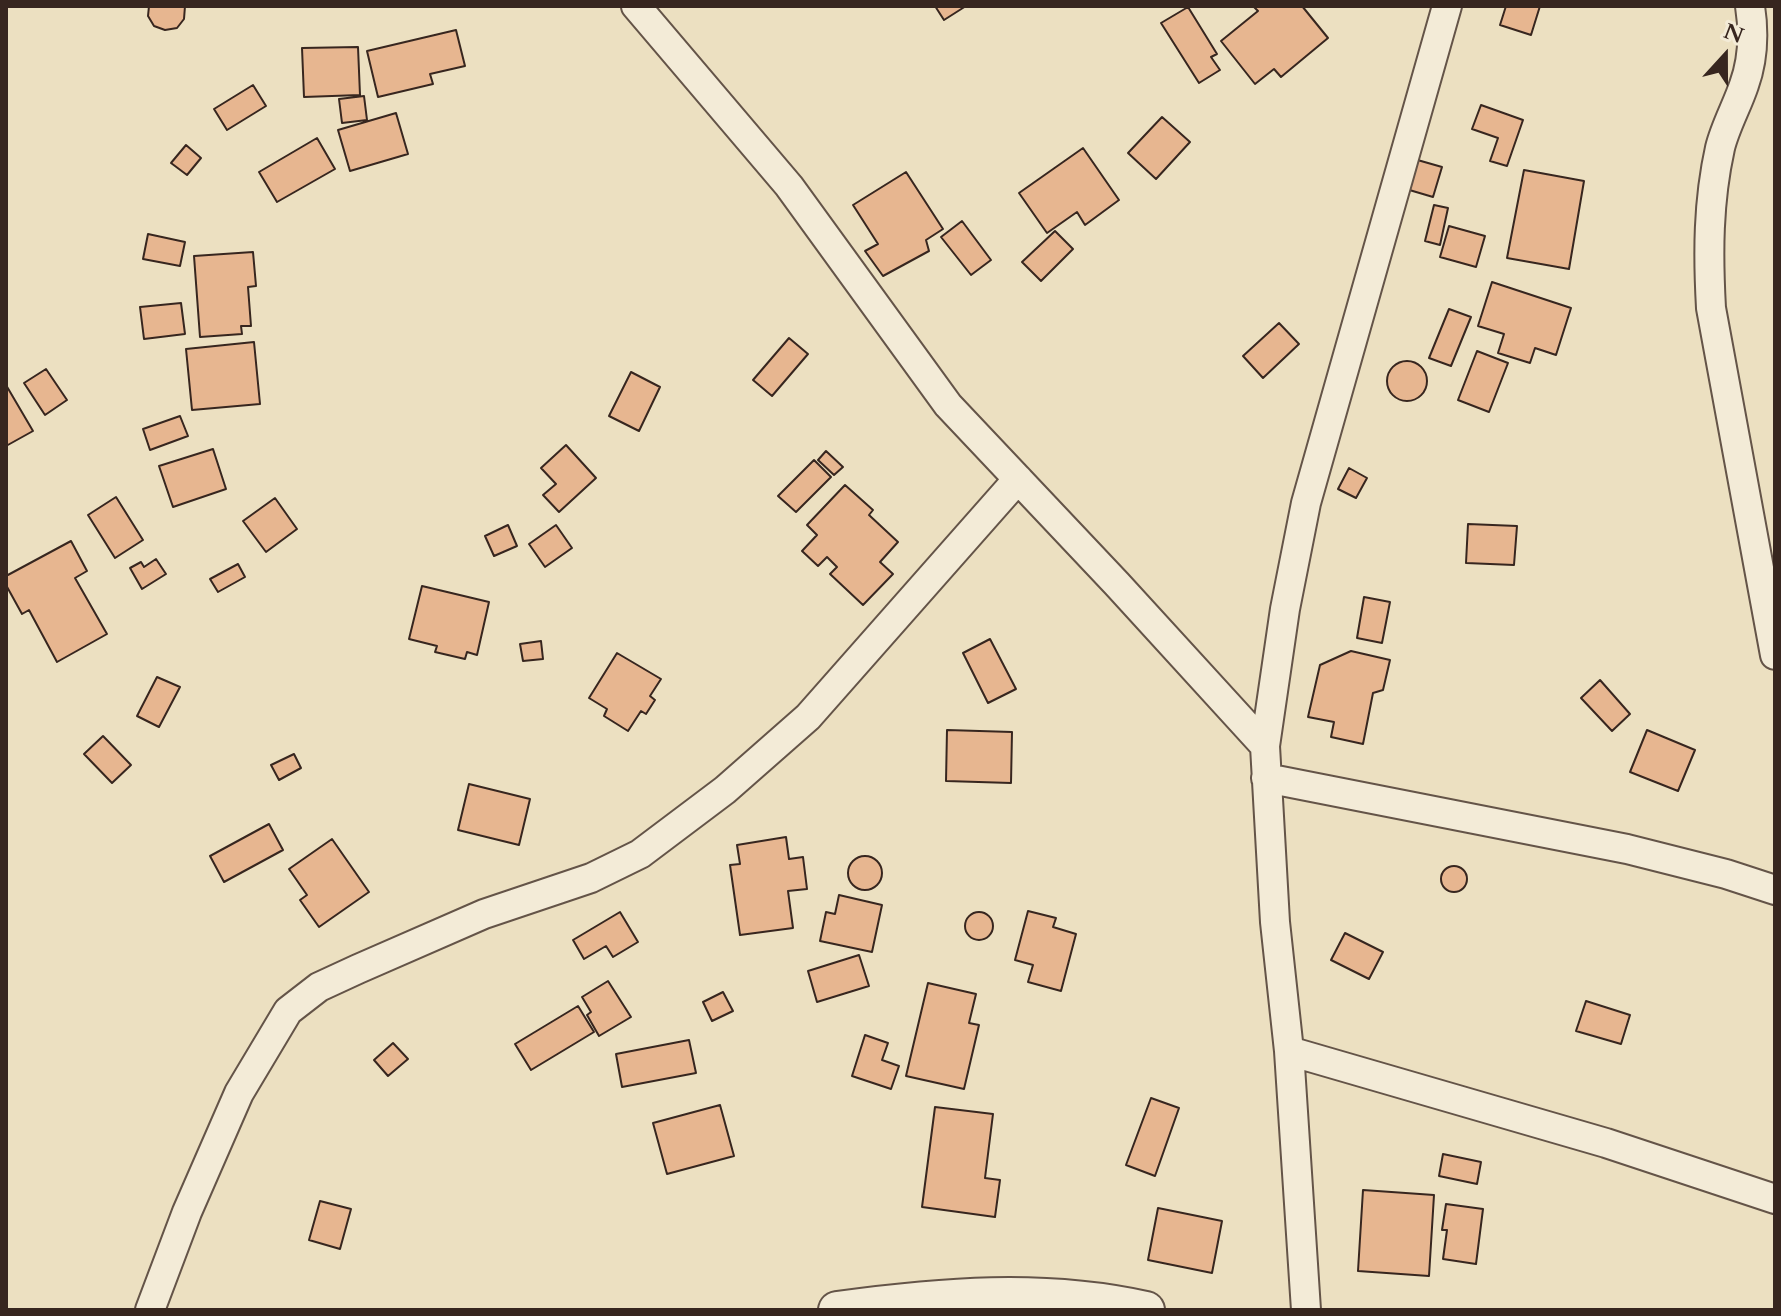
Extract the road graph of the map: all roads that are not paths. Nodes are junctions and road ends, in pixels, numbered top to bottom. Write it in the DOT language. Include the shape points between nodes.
graph roads {
  1 [pos="636,6"];
  2 [pos="1447,6"];
  3 [pos="1750,6"];
  4 [pos="1018,479"];
  5 [pos="1775,655"];
  6 [pos="1265,746"];
  7 [pos="1266,778"];
  8 [pos="1775,890"];
  9 [pos="1289,1051"];
  10 [pos="1775,1199"];
  11 [pos="1039,1303"];
  12 [pos="150,1310"];
  13 [pos="837,1310"];
  14 [pos="1146,1310"];
  15 [pos="1306,1310"];
  1 -- 4 [label="street" via="789,186 948,405"];
  2 -- 6 [label="street" via="1306,503"];
  3 -- 5 [label="street" via="1754,33 1746,83 1721,143 1708,252 1711,308"];
  4 -- 6 [label="street"];
  4 -- 12 [label="street" via="808,717 725,790 640,854 372,963 319,987 288,1011 239,1093"];
  6 -- 7 [label="street"];
  7 -- 8 [label="street" via="1627,849"];
  7 -- 9 [label="street"];
  9 -- 10 [label="street" via="1606,1143"];
  9 -- 15 [label="street"];
  11 -- 13 [label="street" via="971,1296"];
  11 -- 14 [label="street" via="1110,1302"];
}
